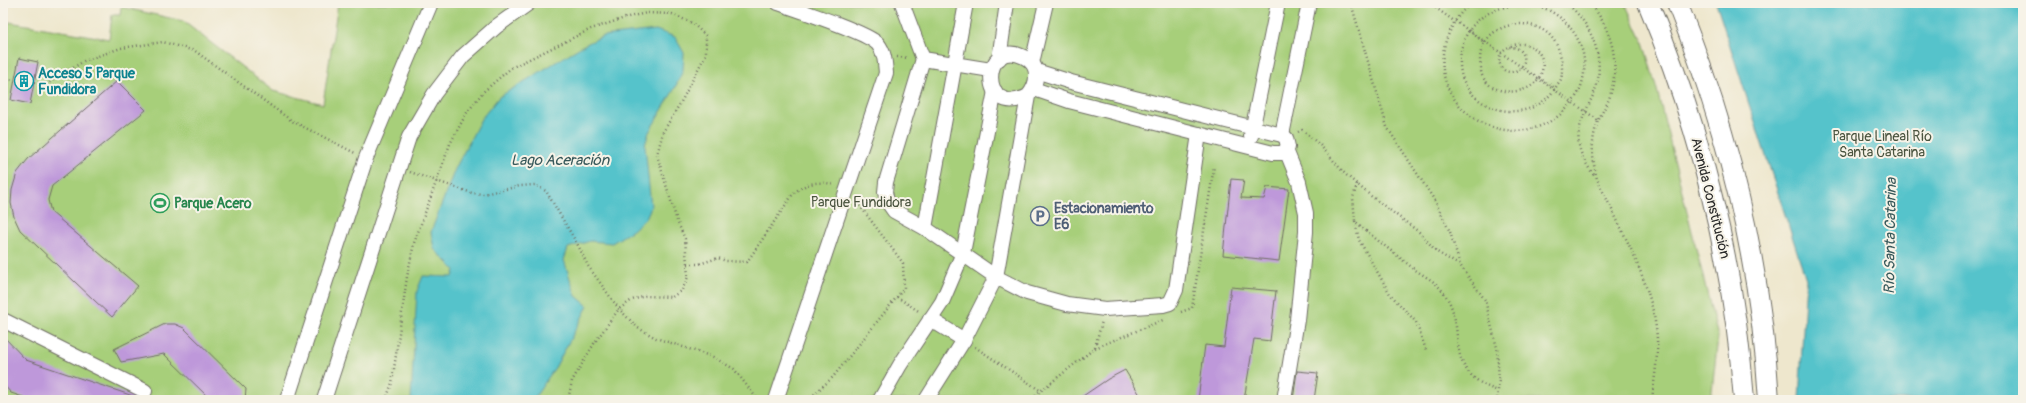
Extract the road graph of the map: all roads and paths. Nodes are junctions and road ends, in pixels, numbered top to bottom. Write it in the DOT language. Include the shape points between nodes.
graph roads {
  1 [pos="431,3"];
  2 [pos="529,3"];
  3 [pos="778,3"];
  4 [pos="902,3"];
  5 [pos="966,3"];
  6 [pos="1007,3"];
  7 [pos="1046,3"];
  8 [pos="1278,3"];
  9 [pos="1309,3"];
  10 [pos="1351,3"];
  11 [pos="1429,3"];
  12 [pos="1473,3"];
  13 [pos="1566,3"];
  14 [pos="1590,3"];
  15 [pos="1648,3"];
  16 [pos="1677,3"];
  17 [pos="1455,21"];
  18 [pos="1469,31"];
  19 [pos="1484,42"];
  20 [pos="1509,47"];
  21 [pos="885,56"];
  22 [pos="923,59"];
  23 [pos="995,64"];
  24 [pos="955,65"];
  25 [pos="1034,67"];
  26 [pos="3,78"];
  27 [pos="1539,78"];
  28 [pos="14,80"];
  29 [pos="34,82"];
  30 [pos="1555,88"];
  31 [pos="995,92"];
  32 [pos="1031,92"];
  33 [pos="1598,120"];
  34 [pos="1253,128"];
  35 [pos="1200,134"];
  36 [pos="1285,141"];
  37 [pos="1248,146"];
  38 [pos="366,158"];
  39 [pos="399,169"];
  40 [pos="1597,179"];
  41 [pos="436,180"];
  42 [pos="1357,184"];
  43 [pos="848,190"];
  44 [pos="1355,221"];
  45 [pos="925,228"];
  46 [pos="963,253"];
  47 [pos="688,264"];
  48 [pos="1460,265"];
  49 [pos="996,277"];
  50 [pos="897,297"];
  51 [pos="620,309"];
  52 [pos="1105,309"];
  53 [pos="930,319"];
  54 [pos="3,320"];
  55 [pos="964,340"];
  56 [pos="1095,348"];
  57 [pos="1426,350"];
  58 [pos="1742,374"];
  59 [pos="145,391"];
  60 [pos="1041,391"];
  61 [pos="1498,391"];
  62 [pos="287,400"];
  63 [pos="324,400"];
  64 [pos="386,400"];
  65 [pos="568,400"];
  66 [pos="758,400"];
  67 [pos="776,400"];
  68 [pos="808,400"];
  69 [pos="880,400"];
  70 [pos="926,400"];
  71 [pos="1284,400"];
  72 [pos="1497,400"];
  73 [pos="1652,400"];
  74 [pos="1735,400"];
  75 [pos="1744,400"];
  76 [pos="1769,400"];
  1 -- 38 [label="street"];
  2 -- 39 [label="street" via="497,26 463,56 434,94 409,137"];
  3 -- 21 [label="street" via="863,35 878,44"];
  4 -- 22 [label="street"];
  5 -- 24 [label="street"];
  6 -- 23 [label="street"];
  7 -- 25 [label="street"];
  8 -- 34 [label="street"];
  9 -- 36 [label="street"];
  10 -- 48 [label="path" via="1387,127 1435,201 1450,232"];
  11 -- 17 [label="path"];
  12 -- 17 [label="path" via="1466,7"];
  13 -- 40 [label="path" via="1584,20 1595,44 1598,61 1595,91 1580,122 1578,144 1587,166"];
  14 -- 33 [label="path" via="1607,30 1615,60 1612,92"];
  15 -- 58 [label="highway, Avenida Constitución" via="1683,93 1710,185 1730,279"];
  16 -- 76 [label="highway, Avenida Constitución" via="1706,80 1734,176 1755,273"];
  17 -- 18 [label="path" via="1446,40 1442,60 1444,79 1459,106 1479,122 1507,131 1522,132 1543,126 1562,114 1574,99 1583,78 1584,57 1579,39 1559,16 1528,4 1510,6 1490,11"];
  17 -- 33 [label="path, bridge"];
  18 -- 19 [label="path"];
  18 -- 30 [label="path" via="1464,39 1460,62 1464,81 1486,105 1502,111 1519,112 1535,108 1551,95"];
  19 -- 27 [label="path" via="1479,59 1483,78 1494,87 1508,92 1518,91 1527,89"];
  19 -- 30 [label="path" via="1496,30 1513,23 1531,25 1547,33 1557,43 1562,59 1561,79"];
  20 -- 20 [label="path" via="1502,50 1499,56 1500,65 1507,72 1516,72 1523,64 1524,56 1519,50"];
  20 -- 27 [label="path" via="1522,42 1536,48 1541,56 1542,66"];
  21 -- 22 [label="path"];
  21 -- 43 [label="street" via="886,73"];
  22 -- 24 [label="street"];
  22 -- 45 [label="street" via="889,170 885,192 887,201 894,211"];
  23 -- 24 [label="street"];
  23 -- 25 [label="street" via="1008,54 1016,54 1025,57"];
  23 -- 31 [label="street" via="991,83"];
  24 -- 45 [label="street"];
  25 -- 32 [label="street" via="1037,80"];
  25 -- 34 [label="street" via="1071,82"];
  26 -- 28 [label="path"];
  27 -- 30 [label="path"];
  29 -- 38 [label="path" via="47,84 84,61 121,48 163,42 195,51 292,121"];
  31 -- 32 [label="street" via="1011,100 1020,100"];
  31 -- 46 [label="street"];
  32 -- 35 [label="street"];
  32 -- 49 [label="street"];
  33 -- 40 [label="path" via="1592,162"];
  34 -- 36 [label="street"];
  34 -- 37 [label="street"];
  35 -- 37 [label="street"];
  35 -- 52 [label="street" via="1170,303"];
  36 -- 37 [label="street" via="1279,154"];
  36 -- 42 [label="path" via="1302,130"];
  36 -- 71 [label="street" via="1306,213 1306,232 1297,320"];
  38 -- 62 [label="street"];
  39 -- 41 [label="path"];
  39 -- 63 [label="street"];
  40 -- 73 [label="path" via="1645,285 1653,311 1657,340"];
  41 -- 47 [label="path" via="450,144 466,114 484,92 511,68 591,28 647,13 672,14 692,23 706,36 706,54 663,132 657,155 677,221 686,239"];
  41 -- 51 [label="path" via="472,193 484,194 535,185 546,191 588,266"];
  41 -- 64 [label="path" via="414,243 406,277 392,383"];
  42 -- 44 [label="path" via="1353,198"];
  42 -- 48 [label="path" via="1419,232 1437,252"];
  43 -- 47 [label="path" via="827,182 802,186 793,194 746,262 718,258 699,264"];
  43 -- 50 [label="path" via="902,263 904,288"];
  43 -- 67 [label="street"];
  44 -- 57 [label="path" via="1358,240 1390,294 1416,322"];
  44 -- 61 [label="path" via="1439,287 1449,302 1456,320 1460,359 1468,374 1482,386"];
  45 -- 46 [label="street"];
  46 -- 49 [label="street"];
  46 -- 53 [label="street" via="942,302"];
  47 -- 51 [label="path" via="688,278 682,290 672,297 645,296 632,300"];
  48 -- 61 [label="path" via="1485,300 1497,348"];
  49 -- 52 [label="street" via="1027,293 1067,304"];
  49 -- 55 [label="street"];
  50 -- 53 [label="path"];
  50 -- 68 [label="path" via="833,377"];
  51 -- 65 [label="path" via="595,342 572,381"];
  51 -- 66 [label="path" via="638,328 656,338 714,357 734,369"];
  52 -- 56 [label="path"];
  53 -- 55 [label="street"];
  53 -- 69 [label="street"];
  54 -- 59 [label="street"];
  55 -- 60 [label="path"];
  55 -- 70 [label="street"];
  58 -- 74 [label="highway"];
  58 -- 75 [label="highway, Avenida Constitución"];
  61 -- 72 [label="path"];
}
